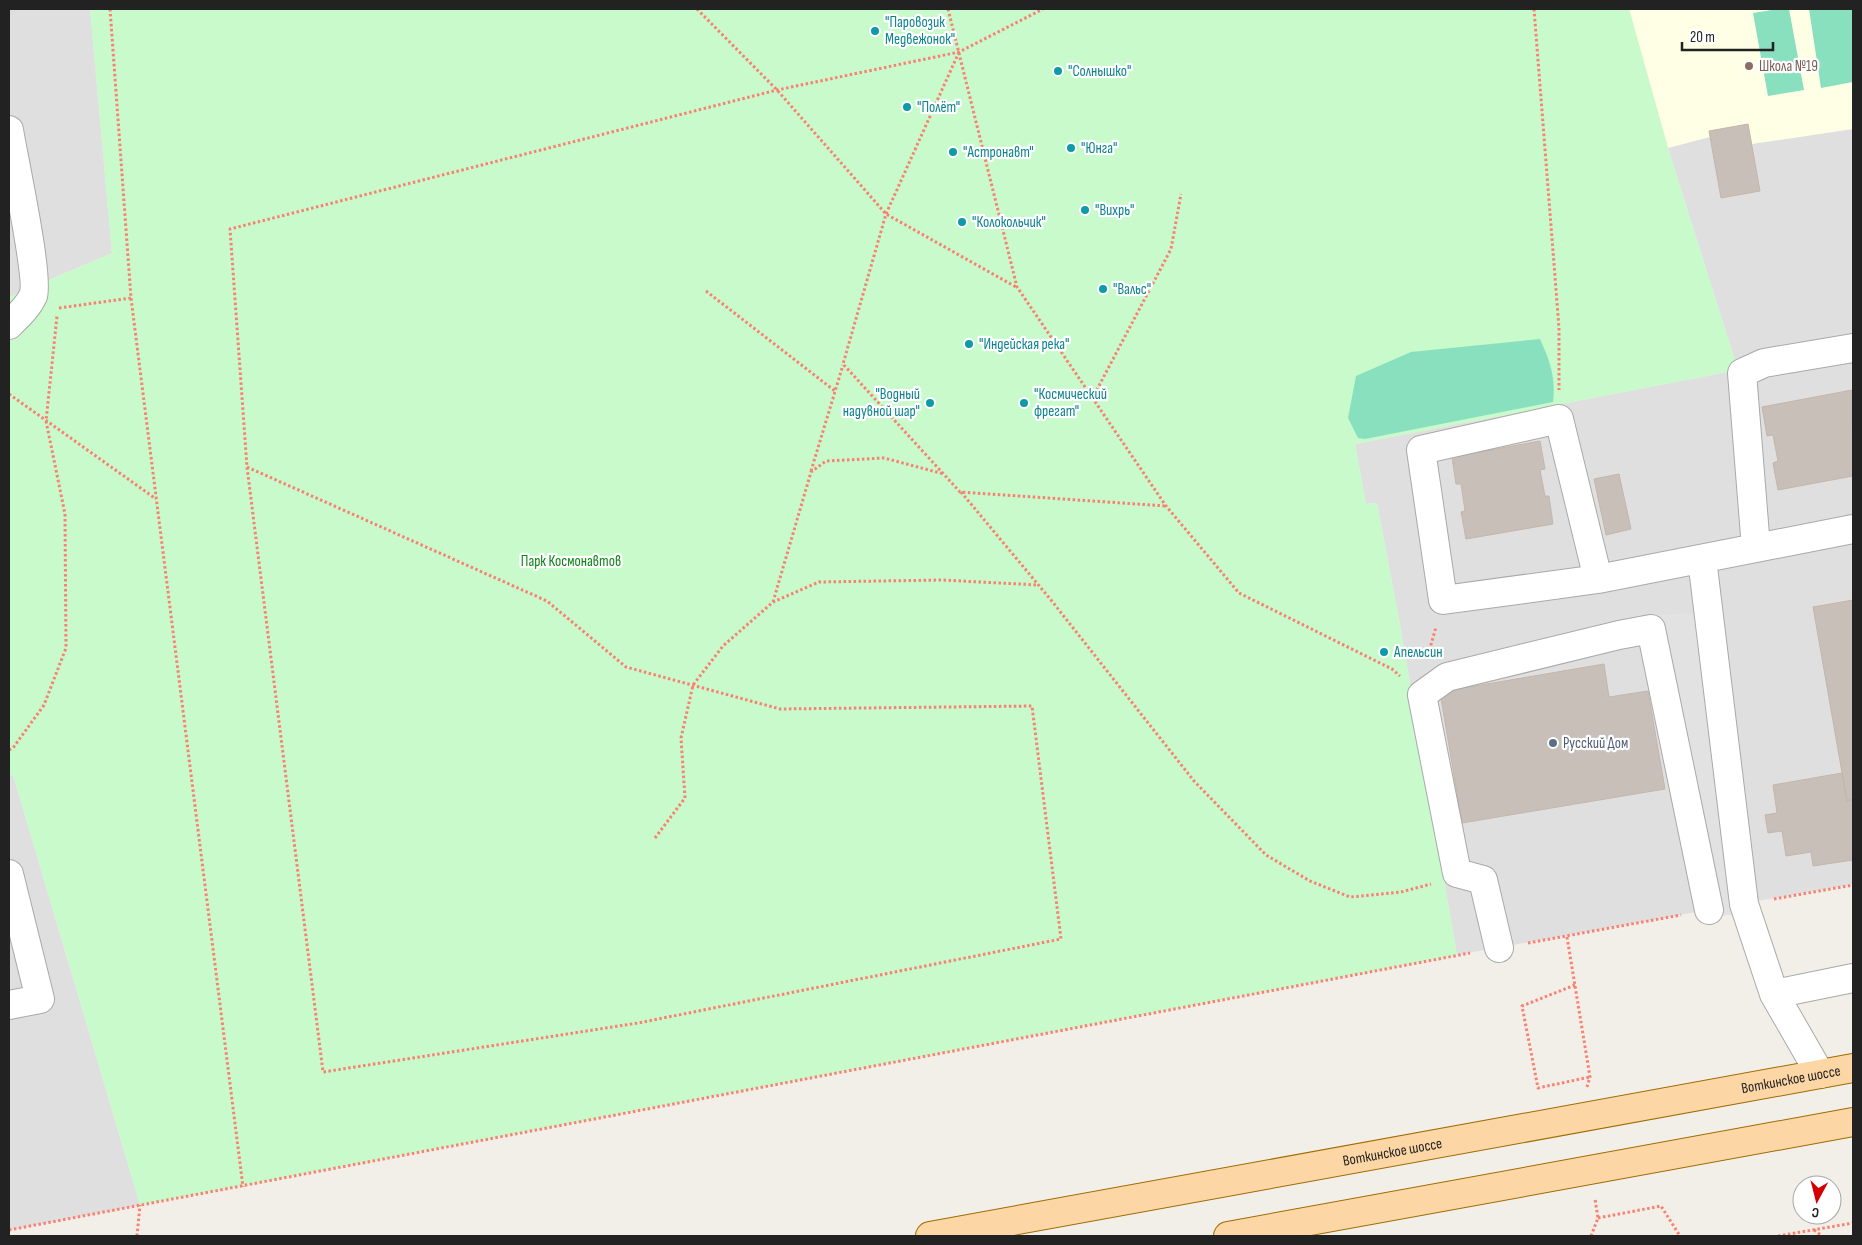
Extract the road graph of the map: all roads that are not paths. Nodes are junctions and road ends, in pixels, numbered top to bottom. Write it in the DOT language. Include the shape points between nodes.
graph roads {
  1 [pos="9,130"];
  2 [pos="9,325"];
  3 [pos="1853,348"];
  4 [pos="1853,529"];
  5 [pos="1756,548"];
  6 [pos="1702,559"];
  7 [pos="1598,579"];
  8 [pos="9,874"];
  9 [pos="1709,910"];
  10 [pos="1499,948"];
  11 [pos="1853,978"];
  12 [pos="1774,994"];
  13 [pos="9,1005"];
  14 [pos="1853,1068"];
  15 [pos="1820,1074"];
  16 [pos="1853,1122"];
  17 [pos="930,1236"];
  18 [pos="1228,1236"];
  1 -- 2 [label="lane" via="33,267 34,294"];
  3 -- 5 [label="lane" via="1764,363 1742,373"];
  4 -- 5 [label="lane"];
  5 -- 6 [label="lane"];
  6 -- 7 [label="lane"];
  6 -- 12 [label="lane" via="1744,904"];
  7 -- 7 [label="lane" via="1559,419 1421,450 1443,600"];
  8 -- 13 [label="lane" via="40,999"];
  9 -- 10 [label="lane" via="1651,629 1447,677 1422,695 1457,873 1483,880"];
  11 -- 12 [label="lane"];
  12 -- 15 [label="lane"];
  14 -- 15 [label="main road, Воткинское шоссе"];
  15 -- 17 [label="main road, Воткинское шоссе"];
  16 -- 18 [label="main road"];
}
